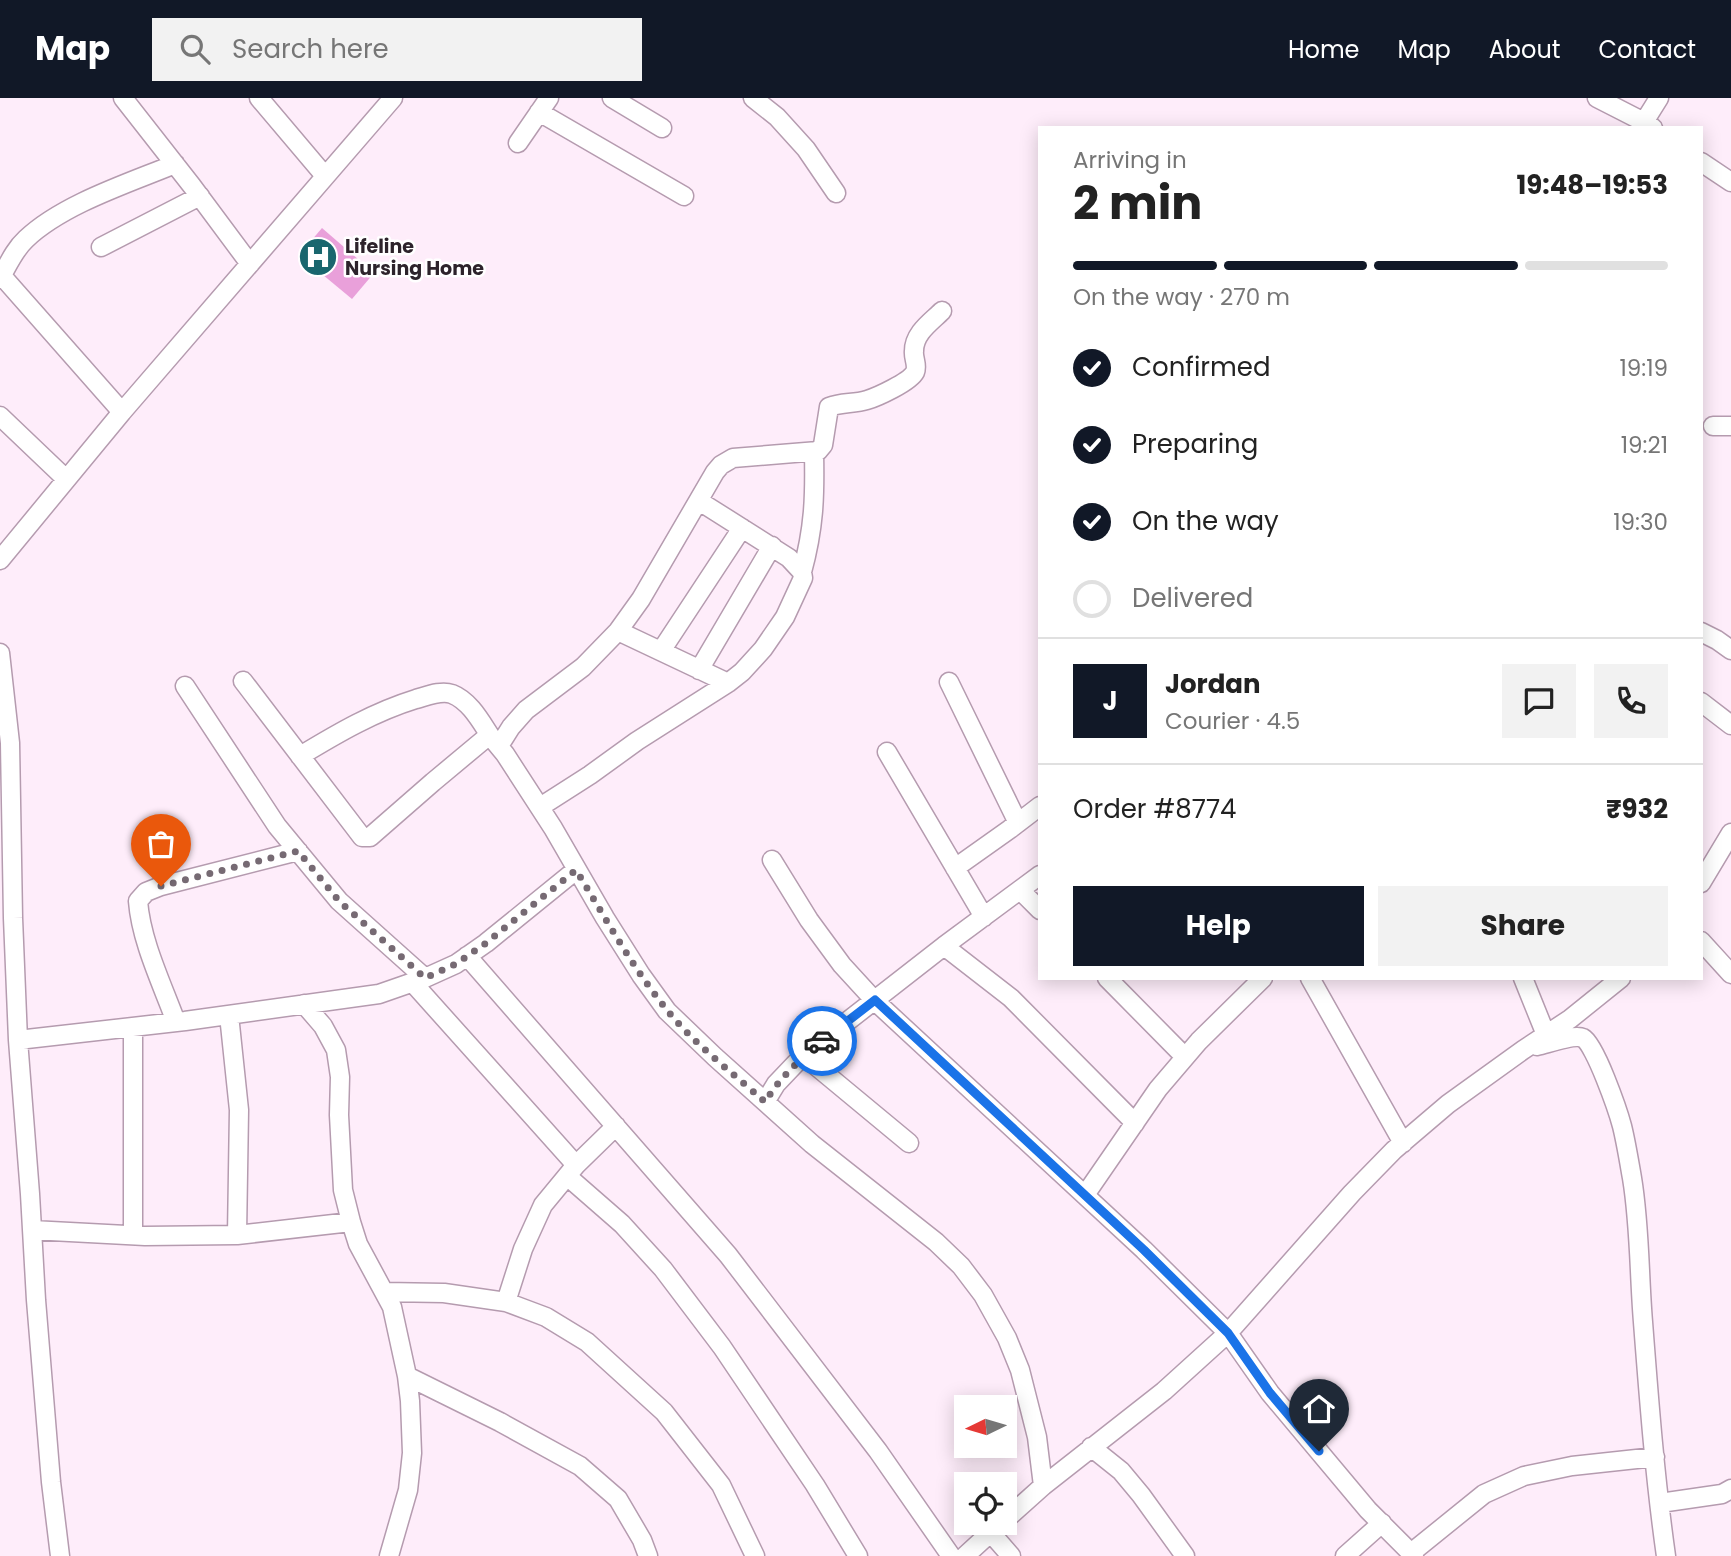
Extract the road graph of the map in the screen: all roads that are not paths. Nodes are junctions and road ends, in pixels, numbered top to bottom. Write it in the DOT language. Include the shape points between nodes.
graph roads {
  1 [pos="123,98"];
  2 [pos="259,98"];
  3 [pos="393,98"];
  4 [pos="612,98"];
  5 [pos="752,98"];
  6 [pos="1597,98"];
  7 [pos="1659,98"];
  8 [pos="544,105"];
  9 [pos="1648,125"];
  10 [pos="663,128"];
  11 [pos="518,143"];
  12 [pos="1703,163"];
  13 [pos="175,164"];
  14 [pos="326,176"];
  15 [pos="1731,182"];
  16 [pos="836,192"];
  17 [pos="200,196"];
  18 [pos="684,196"];
  19 [pos="101,247"];
  20 [pos="250,264"];
  21 [pos="1,278"];
  22 [pos="942,311"];
  23 [pos="122,412"];
  24 [pos="0,416"];
  25 [pos="814,453"];
  26 [pos="66,480"];
  27 [pos="699,501"];
  28 [pos="742,528"];
  29 [pos="772,546"];
  30 [pos="0,560"];
  31 [pos="802,572"];
  32 [pos="618,631"];
  33 [pos="1703,633"];
  34 [pos="1731,650"];
  35 [pos="661,651"];
  36 [pos="0,653"];
  37 [pos="699,670"];
  38 [pos="243,681"];
  39 [pos="949,682"];
  40 [pos="728,683"];
  41 [pos="186,686"];
  42 [pos="1703,704"];
  43 [pos="1731,725"];
  44 [pos="495,741"];
  45 [pos="887,752"];
  46 [pos="300,756"];
  47 [pos="540,807"];
  48 [pos="1038,808"];
  49 [pos="1018,823"];
  50 [pos="1731,833"];
  51 [pos="298,851"];
  52 [pos="772,860"];
  53 [pos="955,868"];
  54 [pos="576,870"];
  55 [pos="1038,876"];
  56 [pos="1703,880"];
  57 [pos="1020,890"];
  58 [pos="1038,908"];
  59 [pos="984,917"];
  60 [pos="1703,943"];
  61 [pos="944,946"];
  62 [pos="467,956"];
  63 [pos="1729,967"];
  64 [pos="419,980"];
  65 [pos="1109,980"];
  66 [pos="1261,980"];
  67 [pos="1311,980"];
  68 [pos="1524,980"];
  69 [pos="1619,980"];
  70 [pos="875,1000"];
  71 [pos="304,1004"];
  72 [pos="229,1015"];
  73 [pos="176,1022"];
  74 [pos="133,1027"];
  75 [pos="1546,1035"];
  76 [pos="18,1040"];
  77 [pos="1523,1050"];
  78 [pos="804,1056"];
  79 [pos="1185,1057"];
  80 [pos="765,1102"];
  81 [pos="1135,1123"];
  82 [pos="615,1126"];
  83 [pos="909,1143"];
  84 [pos="1403,1143"];
  85 [pos="572,1171"];
  86 [pos="1085,1195"];
  87 [pos="351,1222"];
  88 [pos="32,1230"];
  89 [pos="237,1235"];
  90 [pos="133,1236"];
  91 [pos="384,1292"];
  92 [pos="506,1302"];
  93 [pos="1228,1333"];
  94 [pos="407,1377"];
  95 [pos="1091,1447"];
  96 [pos="1655,1457"];
  97 [pos="1043,1486"];
  98 [pos="1731,1489"];
  99 [pos="1660,1503"];
  100 [pos="1017,1509"];
  101 [pos="1382,1523"];
  102 [pos="988,1535"];
  103 [pos="1003,1535"];
  104 [pos="1413,1555"];
  105 [pos="60,1556"];
  106 [pos="389,1556"];
  107 [pos="648,1556"];
  108 [pos="755,1556"];
  109 [pos="858,1556"];
  110 [pos="951,1556"];
  111 [pos="965,1556"];
  112 [pos="1011,1556"];
  113 [pos="1185,1556"];
  114 [pos="1345,1556"];
  115 [pos="1666,1556"];
  1 -- 13 [label="street"];
  2 -- 14 [label="street"];
  3 -- 14 [label="street"];
  4 -- 10 [label="street"];
  5 -- 16 [label="street" via="806,149"];
  6 -- 9 [label="street"];
  7 -- 9 [label="street"];
  8 -- 11 [label="street"];
  8 -- 18 [label="street"];
  12 -- 15 [label="street"];
  13 -- 17 [label="street"];
  13 -- 21 [label="street" via="42,226 15,252"];
  14 -- 20 [label="street"];
  17 -- 19 [label="street"];
  17 -- 20 [label="street"];
  20 -- 23 [label="street"];
  21 -- 23 [label="street"];
  22 -- 25 [label="street" via="916,339 914,374 867,401 829,407 823,445"];
  23 -- 26 [label="street"];
  24 -- 26 [label="street"];
  25 -- 27 [label="street" via="727,461 715,472"];
  25 -- 31 [label="street" via="814,508"];
  26 -- 30 [label="street"];
  27 -- 28 [label="street"];
  27 -- 32 [label="street"];
  28 -- 29 [label="street"];
  28 -- 35 [label="street"];
  29 -- 31 [label="street"];
  29 -- 37 [label="street"];
  31 -- 40 [label="street" via="785,617 763,649"];
  32 -- 35 [label="street"];
  32 -- 44 [label="street" via="583,667 526,710"];
  33 -- 34 [label="street"];
  35 -- 37 [label="street"];
  36 -- 76 [label="street" via="10,743"];
  37 -- 40 [label="street"];
  38 -- 46 [label="street"];
  39 -- 49 [label="street"];
  40 -- 47 [label="street"];
  41 -- 51 [label="street"];
  42 -- 43 [label="street"];
  44 -- 46 [label="street" via="465,701 450,693 433,694 377,712"];
  44 -- 46 [label="street" via="487,737 366,838"];
  44 -- 47 [label="street"];
  45 -- 53 [label="street"];
  47 -- 54 [label="street"];
  48 -- 49 [label="street"];
  49 -- 53 [label="street"];
  50 -- 56 [label="street"];
  51 -- 64 [label="street" via="339,901"];
  51 -- 73 [label="street" via="161,886 138,901 147,944"];
  52 -- 70 [label="street" via="842,965"];
  53 -- 59 [label="street"];
  54 -- 62 [label="street"];
  54 -- 80 [label="street" via="667,1011"];
  55 -- 57 [label="street"];
  57 -- 58 [label="street"];
  57 -- 59 [label="street"];
  59 -- 61 [label="street"];
  60 -- 63 [label="street"];
  61 -- 70 [label="street"];
  61 -- 81 [label="street" via="1010,998"];
  62 -- 64 [label="street"];
  62 -- 82 [label="street"];
  64 -- 71 [label="street" via="379,994"];
  64 -- 85 [label="street"];
  65 -- 79 [label="street"];
  66 -- 79 [label="street"];
  67 -- 84 [label="street"];
  68 -- 75 [label="street"];
  69 -- 75 [label="street"];
  70 -- 78 [label="street"];
  70 -- 86 [label="street"];
  71 -- 72 [label="street"];
  71 -- 87 [label="street" via="335,1050 343,1190"];
  72 -- 73 [label="street"];
  72 -- 89 [label="street" via="239,1111"];
  73 -- 74 [label="street"];
  74 -- 76 [label="street"];
  74 -- 90 [label="street"];
  75 -- 77 [label="street"];
  76 -- 88 [label="street"];
  77 -- 84 [label="street"];
  77 -- 96 [label="street" via="1583,1038 1606,1081 1622,1126 1638,1228"];
  78 -- 80 [label="street"];
  78 -- 83 [label="street"];
  79 -- 81 [label="street"];
  80 -- 97 [label="street" via="811,1144 936,1241 983,1295 1020,1370 1037,1437"];
  81 -- 86 [label="street"];
  82 -- 85 [label="street"];
  82 -- 110 [label="street" via="728,1255 878,1451"];
  84 -- 93 [label="street"];
  85 -- 92 [label="street" via="543,1205"];
  85 -- 109 [label="street" via="663,1269 722,1347"];
  86 -- 93 [label="street"];
  87 -- 89 [label="street"];
  87 -- 91 [label="street"];
  88 -- 90 [label="street"];
  88 -- 105 [label="street"];
  89 -- 90 [label="street"];
  91 -- 92 [label="street" via="444,1293"];
  91 -- 94 [label="street" via="392,1307"];
  92 -- 108 [label="street" via="546,1317 587,1342 663,1412 721,1485"];
  93 -- 95 [label="street" via="1164,1391"];
  93 -- 101 [label="street" via="1270,1393"];
  94 -- 106 [label="street" via="410,1478"];
  94 -- 107 [label="street" via="580,1466 618,1499"];
  95 -- 97 [label="street"];
  95 -- 113 [label="street" via="1142,1495"];
  96 -- 99 [label="street"];
  96 -- 104 [label="street" via="1524,1476 1484,1494"];
  97 -- 100 [label="street"];
  98 -- 99 [label="street"];
  99 -- 115 [label="street"];
  101 -- 104 [label="street"];
  101 -- 114 [label="street"];
  102 -- 111 [label="street"];
  103 -- 112 [label="street"];
}
